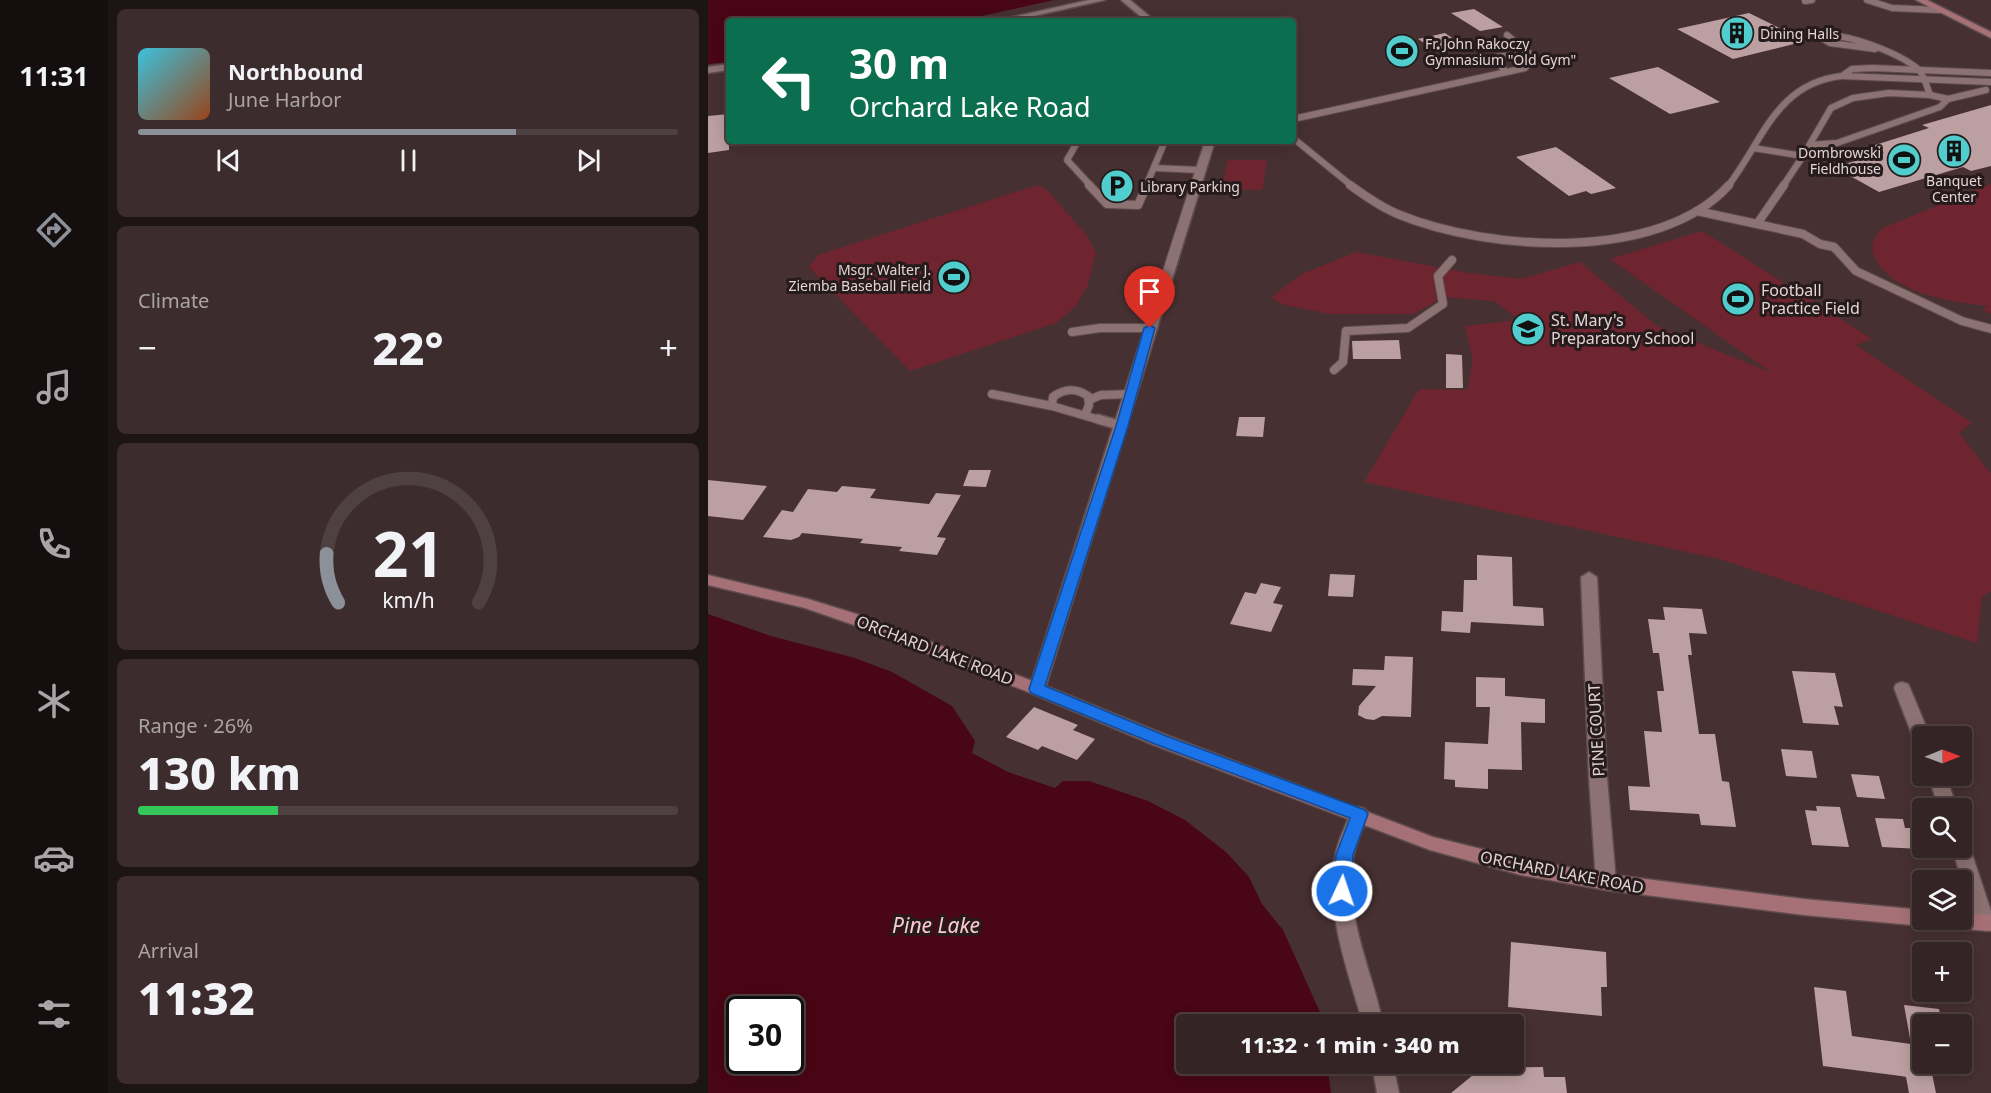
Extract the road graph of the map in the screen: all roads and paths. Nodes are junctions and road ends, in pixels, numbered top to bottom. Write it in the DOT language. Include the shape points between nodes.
graph roads {
  1 [pos="1101,0"];
  2 [pos="1125,0"];
  3 [pos="1812,0"];
  4 [pos="1867,0"];
  5 [pos="1920,0"];
  6 [pos="1805,1"];
  7 [pos="1939,10"];
  8 [pos="1014,18"];
  9 [pos="1147,18"];
  10 [pos="1507,35"];
  11 [pos="1991,35"];
  12 [pos="1875,49"];
  13 [pos="1529,53"];
  14 [pos="726,68"];
  15 [pos="708,70"];
  16 [pos="1919,70"];
  17 [pos="1505,71"];
  18 [pos="1991,73"];
  19 [pos="1842,76"];
  20 [pos="1923,79"];
  21 [pos="1991,82"];
  22 [pos="1986,90"];
  23 [pos="1930,95"];
  24 [pos="1948,99"];
  25 [pos="1296,118"];
  26 [pos="1296,140"];
  27 [pos="1076,144"];
  28 [pos="1164,144"];
  29 [pos="1209,144"];
  30 [pos="1810,145"];
  31 [pos="1754,148"];
  32 [pos="1803,156"];
  33 [pos="1154,168"];
  34 [pos="1200,170"];
  35 [pos="1697,212"];
  36 [pos="1757,224"];
  37 [pos="1452,260"];
  38 [pos="1150,328"];
  39 [pos="1991,329"];
  40 [pos="1072,332"];
  41 [pos="1334,370"];
  42 [pos="992,394"];
  43 [pos="1132,394"];
  44 [pos="1089,400"];
  45 [pos="1052,406"];
  46 [pos="1085,415"];
  47 [pos="1122,426"];
  48 [pos="1589,576"];
  49 [pos="708,580"];
  50 [pos="1902,688"];
  51 [pos="1036,689"];
  52 [pos="1917,726"];
  53 [pos="1359,814"];
  54 [pos="1965,858"];
  55 [pos="1606,882"];
  56 [pos="1912,917"];
  57 [pos="1972,922"];
  58 [pos="1988,923"];
  59 [pos="1370,1014"];
  60 [pos="1385,1074"];
  61 [pos="1388,1093"];
  1 -- 8 [label="street"];
  2 -- 9 [label="street"];
  3 -- 6 [label="lane"];
  4 -- 7 [label="lane" via="1892,8"];
  5 -- 7 [label="main road"];
  7 -- 11 [label="main road"];
  10 -- 13 [label="lane"];
  12 -- 12 [label="lane" via="1839,33 1820,37 1830,43"];
  12 -- 16 [label="lane"];
  13 -- 17 [label="lane" via="1530,63 1525,68"];
  13 -- 17 [label="lane" via="1497,57"];
  14 -- 15 [label="street"];
  16 -- 18 [label="lane"];
  16 -- 19 [label="lane" via="1852,69"];
  16 -- 20 [label="lane"];
  17 -- 25 [label="lane"];
  19 -- 20 [label="lane"];
  19 -- 31 [label="lane" via="1813,82 1794,93"];
  20 -- 21 [label="lane"];
  20 -- 23 [label="lane"];
  22 -- 24 [label="lane"];
  23 -- 24 [label="lane"];
  23 -- 30 [label="lane" via="1889,93 1853,98 1832,108"];
  24 -- 30 [label="lane" via="1940,107 1837,143"];
  26 -- 35 [label="lane" via="1390,210 1471,235 1535,242 1605,238 1657,228"];
  27 -- 33 [label="lane" via="1067,160 1107,204 1138,206"];
  28 -- 33 [label="lane"];
  29 -- 34 [label="street"];
  30 -- 32 [label="lane"];
  31 -- 32 [label="lane"];
  31 -- 35 [label="lane" via="1727,188"];
  32 -- 36 [label="lane"];
  33 -- 34 [label="lane"];
  34 -- 38 [label="street"];
  35 -- 36 [label="lane"];
  36 -- 39 [label="lane" via="1803,234 1834,247 1856,271 1962,321"];
  37 -- 41 [label="lane" via="1438,276 1443,304 1408,328 1346,331 1343,362"];
  38 -- 40 [label="lane"];
  38 -- 43 [label="street"];
  42 -- 45 [label="lane"];
  43 -- 44 [label="lane" via="1101,395"];
  43 -- 47 [label="street"];
  44 -- 45 [label="lane" via="1081,390 1068,390 1053,397"];
  44 -- 46 [label="lane"];
  45 -- 46 [label="lane"];
  46 -- 47 [label="lane"];
  47 -- 51 [label="street"];
  48 -- 55 [label="street, PINE COURT"];
  49 -- 51 [label="main road, ORCHARD LAKE ROAD" via="860,621"];
  50 -- 52 [label="street"];
  51 -- 53 [label="main road, ORCHARD LAKE ROAD"];
  53 -- 55 [label="main road, ORCHARD LAKE ROAD" via="1442,846 1521,867"];
  53 -- 59 [label="street" via="1344,855 1342,891"];
  54 -- 58 [label="street"];
  55 -- 56 [label="main road, ORCHARD LAKE ROAD"];
  57 -- 58 [label="main road"];
  60 -- 61 [label="street"];
}
